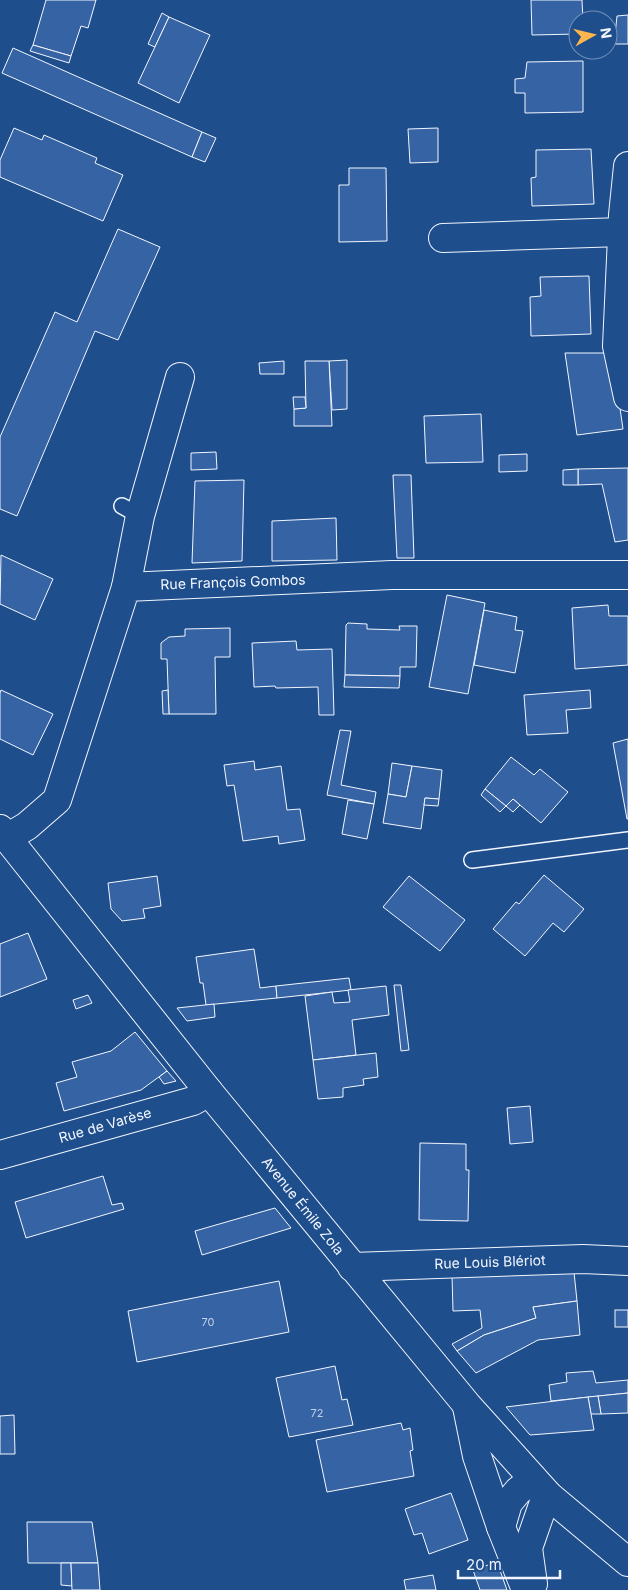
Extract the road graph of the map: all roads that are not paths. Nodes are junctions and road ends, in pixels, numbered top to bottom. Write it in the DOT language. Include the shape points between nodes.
graph roads {
  1 [pos="628,166"];
  2 [pos="624,221"];
  3 [pos="443,238"];
  4 [pos="180,378"];
  5 [pos="628,397"];
  6 [pos="628,575"];
  7 [pos="126,587"];
  8 [pos="4,833"];
  9 [pos="628,840"];
  10 [pos="472,860"];
  11 [pos="209,1092"];
  12 [pos="0,1155"];
  13 [pos="628,1261"];
  14 [pos="352,1267"];
  15 [pos="467,1406"];
  16 [pos="541,1488"];
  17 [pos="501,1527"];
  18 [pos="628,1562"];
  19 [pos="526,1590"];
  20 [pos="534,1590"];
  1 -- 2 [label="street"];
  2 -- 3 [label="street"];
  2 -- 5 [label="street" via="618,346"];
  4 -- 7 [label="street" via="131,511"];
  6 -- 7 [label="street, Rue François Gombos" via="392,575"];
  7 -- 8 [label="street" via="57,800 27,826"];
  8 -- 11 [label="street, Avenue Émile Zola"];
  9 -- 10 [label="lane"];
  11 -- 12 [label="street, Rue de Varèse" via="193,1101"];
  11 -- 14 [label="street, Avenue Émile Zola"];
  13 -- 14 [label="street, Rue Louis Blériot" via="583,1259"];
  14 -- 15 [label="street, Avenue Émile Zola"];
  15 -- 16 [label="street, Avenue Émile Zola"];
  15 -- 17 [label="street" via="477,1456"];
  16 -- 17 [label="street" via="518,1491 508,1503"];
  16 -- 18 [label="street, Avenue Émile Zola"];
  16 -- 20 [label="street" via="544,1502 528,1548"];
  17 -- 19 [label="street"];
}
